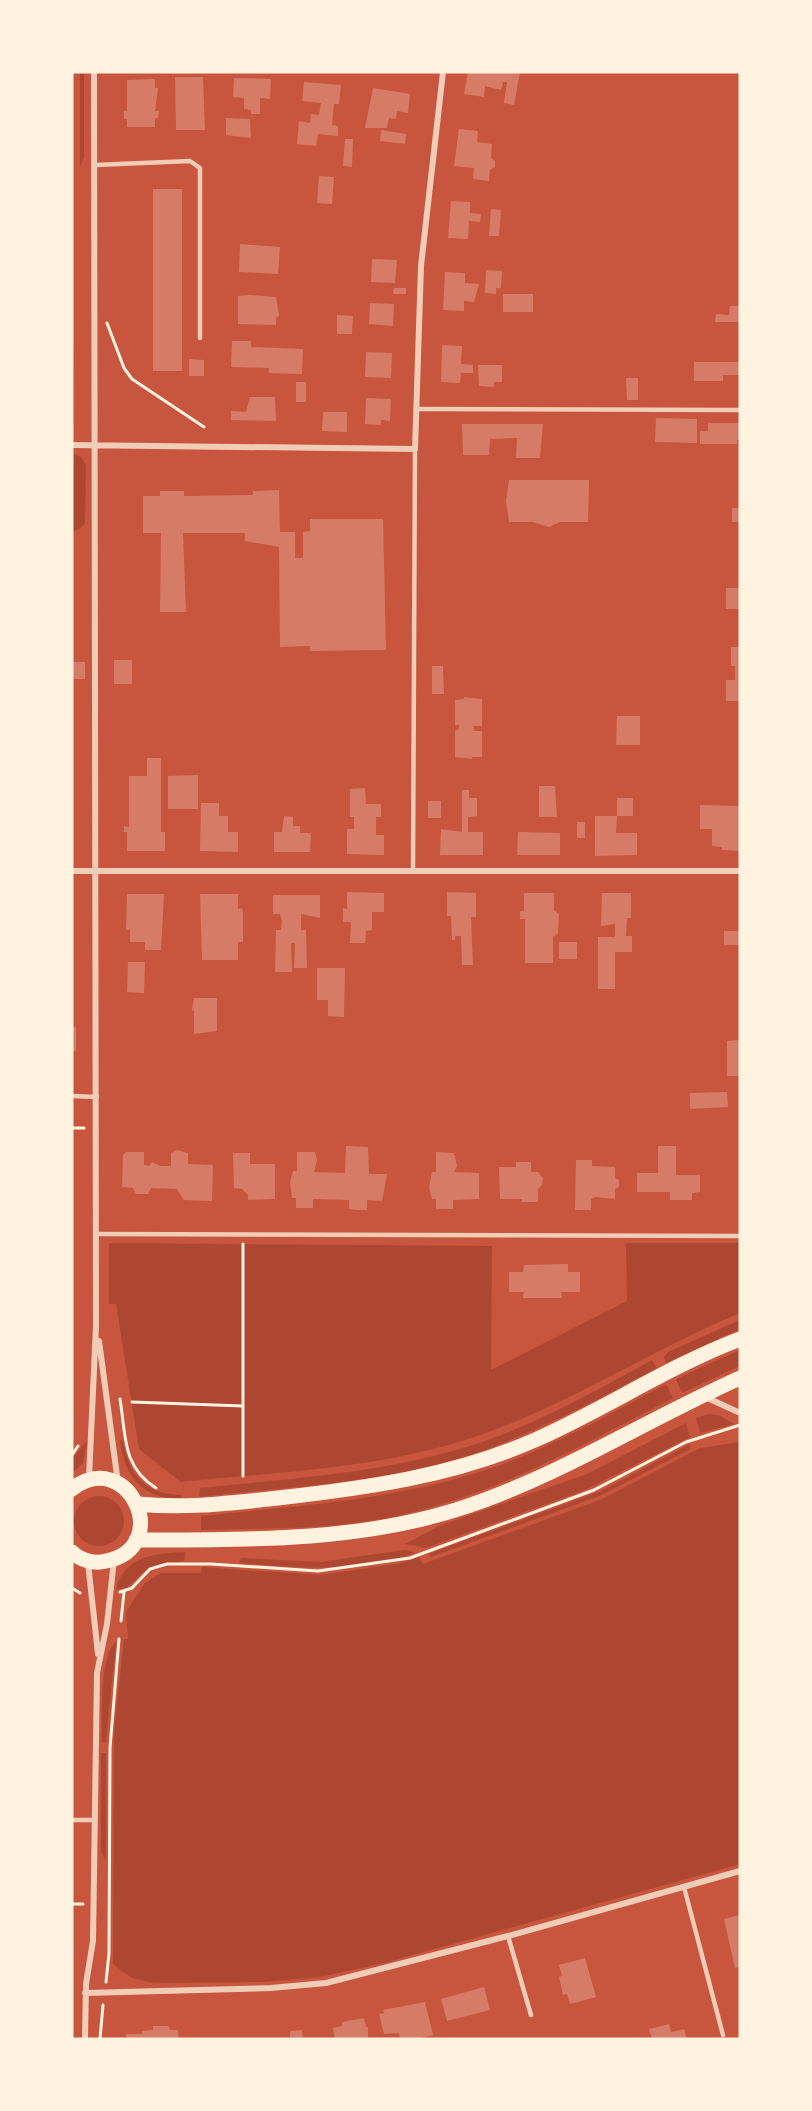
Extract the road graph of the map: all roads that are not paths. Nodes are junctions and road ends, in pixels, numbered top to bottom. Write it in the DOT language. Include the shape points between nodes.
graph roads {
  1 [pos="94,72"];
  2 [pos="443,72"];
  3 [pos="94,165"];
  4 [pos="200,338"];
  5 [pos="415,409"];
  6 [pos="740,410"];
  7 [pos="72,445"];
  8 [pos="95,446"];
  9 [pos="415,449"];
  10 [pos="72,871"];
  11 [pos="98,871"];
  12 [pos="413,871"];
  13 [pos="740,871"];
  14 [pos="72,1096"];
  15 [pos="97,1097"];
  16 [pos="96,1234"];
  17 [pos="740,1236"];
  18 [pos="96,1326"];
  19 [pos="740,1339"];
  20 [pos="740,1378"];
  21 [pos="701,1395"];
  22 [pos="739,1412"];
  23 [pos="89,1480"];
  24 [pos="118,1483"];
  25 [pos="72,1489"];
  26 [pos="138,1504"];
  27 [pos="136,1540"];
  28 [pos="72,1552"];
  29 [pos="114,1560"];
  30 [pos="87,1561"];
  31 [pos="98,1658"];
  32 [pos="72,1820"];
  33 [pos="94,1820"];
  34 [pos="740,1870"];
  35 [pos="684,1887"];
  36 [pos="508,1936"];
  37 [pos="85,1993"];
  38 [pos="531,2015"];
  39 [pos="723,2035"];
  40 [pos="85,2039"];
  1 -- 3 [label="street"];
  2 -- 5 [label="street" via="421,266"];
  3 -- 4 [label="lane" via="190,161 200,168"];
  3 -- 8 [label="street"];
  5 -- 6 [label="lane"];
  5 -- 9 [label="street"];
  7 -- 8 [label="street"];
  8 -- 9 [label="street"];
  8 -- 11 [label="street"];
  9 -- 12 [label="lane"];
  10 -- 11 [label="street"];
  11 -- 12 [label="street"];
  11 -- 15 [label="street"];
  12 -- 13 [label="street"];
  14 -- 15 [label="lane"];
  15 -- 16 [label="street"];
  16 -- 17 [label="lane"];
  16 -- 18 [label="street"];
  18 -- 23 [label="street"];
  18 -- 24 [label="street"];
  19 -- 26 [label="main road" via="537,1439 465,1467 407,1481 324,1493 172,1508"];
  20 -- 21 [label="main road"];
  21 -- 22 [label="street"];
  21 -- 27 [label="main road" via="507,1492 411,1522 299,1537"];
  23 -- 24 [label="main road"];
  23 -- 25 [label="main road"];
  24 -- 26 [label="main road"];
  26 -- 27 [label="main road" via="141,1522"];
  27 -- 29 [label="main road"];
  28 -- 30 [label="main road"];
  29 -- 30 [label="main road"];
  29 -- 31 [label="street" via="108,1624"];
  30 -- 31 [label="street"];
  31 -- 33 [label="street"];
  32 -- 33 [label="lane"];
  33 -- 37 [label="street" via="93,1941"];
  34 -- 35 [label="street"];
  35 -- 36 [label="street"];
  35 -- 39 [label="lane"];
  36 -- 37 [label="street" via="326,1983"];
  36 -- 38 [label="lane"];
  37 -- 40 [label="street"];
}
